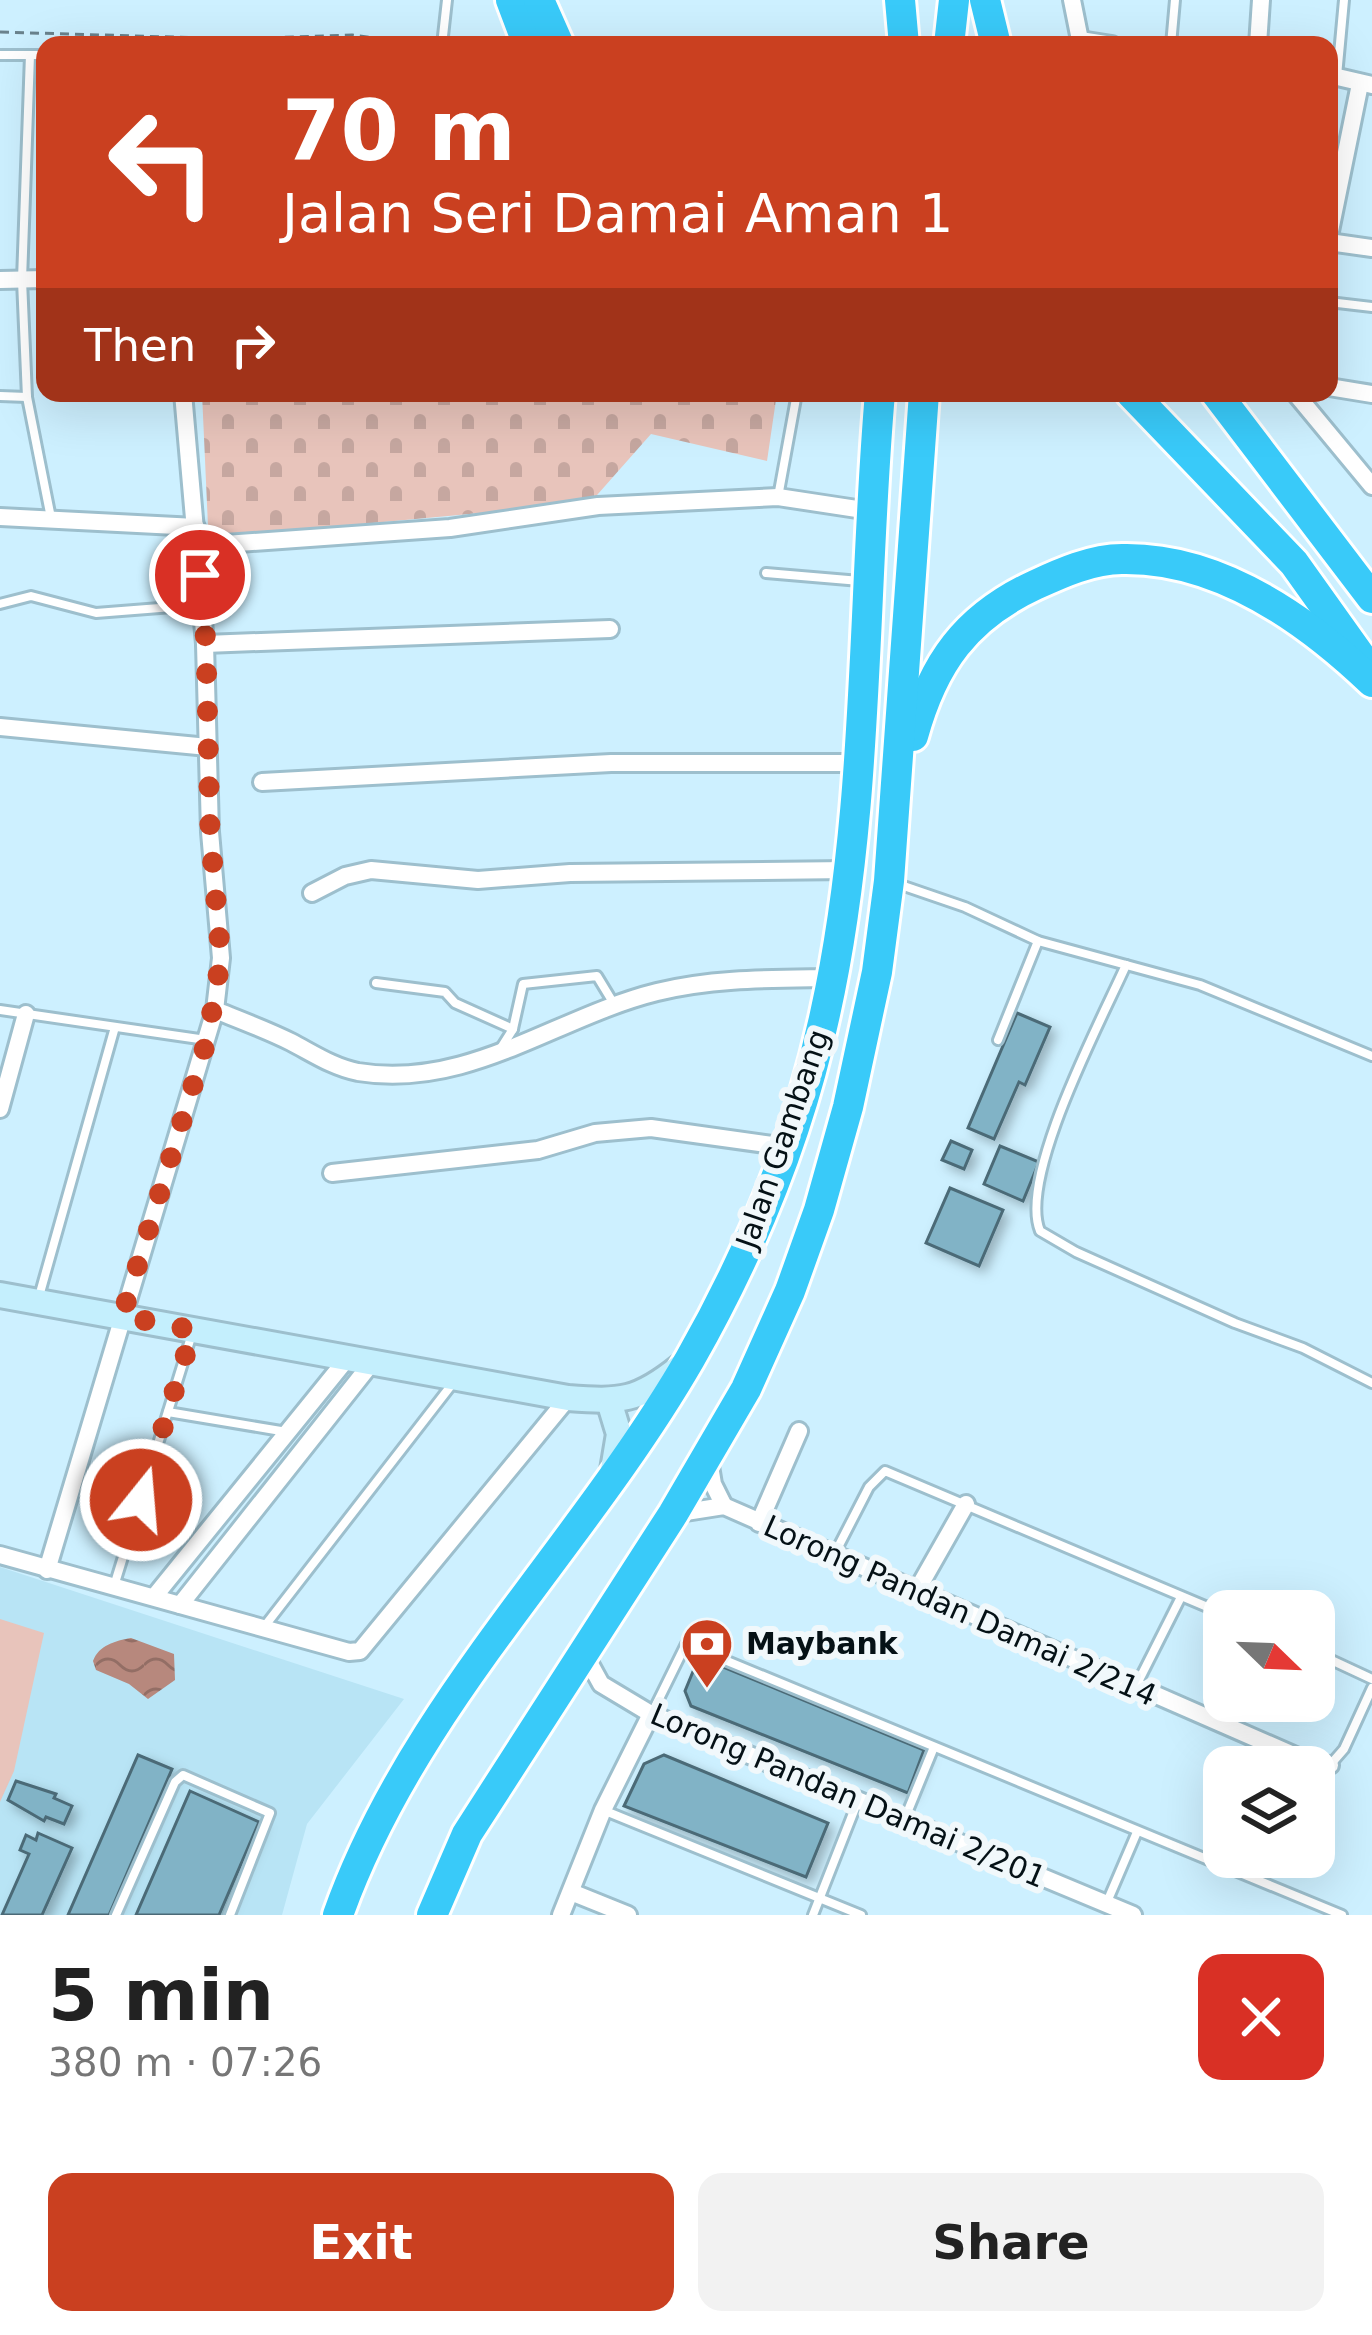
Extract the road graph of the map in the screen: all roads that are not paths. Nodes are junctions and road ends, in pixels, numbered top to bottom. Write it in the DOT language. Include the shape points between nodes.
graph roads {
  1 [pos="447,0"];
  2 [pos="511,0"];
  3 [pos="539,0"];
  4 [pos="899,0"];
  5 [pos="917,0"];
  6 [pos="954,0"];
  7 [pos="985,0"];
  8 [pos="1072,0"];
  9 [pos="1175,0"];
  10 [pos="1261,0"];
  11 [pos="1344,0"];
  12 [pos="443,36"];
  13 [pos="525,36"];
  14 [pos="555,36"];
  15 [pos="906,36"];
  16 [pos="910,36"];
  17 [pos="950,36"];
  18 [pos="994,36"];
  19 [pos="1079,36"];
  20 [pos="1172,36"];
  21 [pos="1259,36"];
  22 [pos="1338,41"];
  23 [pos="0,55"];
  24 [pos="30,55"];
  25 [pos="36,55"];
  26 [pos="1366,85"];
  27 [pos="1338,202"];
  28 [pos="1338,241"];
  29 [pos="1372,248"];
  30 [pos="36,279"];
  31 [pos="0,280"];
  32 [pos="22,280"];
  33 [pos="1338,303"];
  34 [pos="1372,307"];
  35 [pos="1338,388"];
  36 [pos="1372,394"];
  37 [pos="0,396"];
  38 [pos="27,397"];
  39 [pos="184,402"];
  40 [pos="795,402"];
  41 [pos="879,402"];
  42 [pos="923,402"];
  43 [pos="1140,402"];
  44 [pos="1199,402"];
  45 [pos="1223,402"];
  46 [pos="1302,402"];
  47 [pos="1372,486"];
  48 [pos="778,497"];
  49 [pos="870,512"];
  50 [pos="0,517"];
  51 [pos="51,519"];
  52 [pos="196,527"];
  53 [pos="1327,535"];
  54 [pos="197,547"];
  55 [pos="766,572"];
  56 [pos="866,582"];
  57 [pos="1372,598"];
  58 [pos="0,604"];
  59 [pos="202,604"];
  60 [pos="610,628"];
  61 [pos="206,644"];
  62 [pos="1372,672"];
  63 [pos="1372,682"];
  64 [pos="0,727"];
  65 [pos="208,746"];
  66 [pos="857,763"];
  67 [pos="262,782"];
  68 [pos="895,800"];
  69 [pos="849,870"];
  70 [pos="889,880"];
  71 [pos="312,893"];
  72 [pos="1038,941"];
  73 [pos="1126,965"];
  74 [pos="831,978"];
  75 [pos="376,983"];
  76 [pos="614,1006"];
  77 [pos="0,1010"];
  78 [pos="215,1010"];
  79 [pos="26,1014"];
  80 [pos="115,1027"];
  81 [pos="512,1029"];
  82 [pos="207,1040"];
  83 [pos="998,1040"];
  84 [pos="1372,1056"];
  85 [pos="495,1057"];
  86 [pos="0,1109"];
  87 [pos="787,1147"];
  88 [pos="332,1173"];
  89 [pos="0,1295"];
  90 [pos="38,1302"];
  91 [pos="122,1316"];
  92 [pos="193,1330"];
  93 [pos="690,1359"];
  94 [pos="358,1363"];
  95 [pos="456,1379"];
  96 [pos="1372,1383"];
  97 [pos="568,1398"];
  98 [pos="609,1401"];
  99 [pos="168,1412"];
  100 [pos="799,1431"];
  101 [pos="289,1432"];
  102 [pos="709,1454"];
  103 [pos="610,1484"];
  104 [pos="966,1504"];
  105 [pos="724,1506"];
  106 [pos="673,1514"];
  107 [pos="759,1522"];
  108 [pos="0,1556"];
  109 [pos="833,1557"];
  110 [pos="47,1570"];
  111 [pos="114,1588"];
  112 [pos="916,1592"];
  113 [pos="154,1597"];
  114 [pos="1181,1597"];
  115 [pos="180,1604"];
  116 [pos="1203,1606"];
  117 [pos="263,1629"];
  118 [pos="584,1652"];
  119 [pos="1335,1663"];
  120 [pos="1372,1683"];
  121 [pos="1135,1688"];
  122 [pos="651,1714"];
  123 [pos="1272,1746"];
  124 [pos="934,1748"];
  125 [pos="1335,1760"];
  126 [pos="856,1803"];
  127 [pos="603,1810"];
  128 [pos="903,1822"];
  129 [pos="1137,1832"];
  130 [pos="571,1892"];
  131 [pos="820,1898"];
  132 [pos="1103,1910"];
  133 [pos="116,1915"];
  134 [pos="230,1915"];
  135 [pos="338,1915"];
  136 [pos="432,1915"];
  137 [pos="561,1915"];
  138 [pos="628,1915"];
  139 [pos="813,1915"];
  140 [pos="861,1915"];
  141 [pos="1132,1915"];
  142 [pos="1342,1915"];
  1 -- 12 [label="lane"];
  2 -- 13 [label="highway"];
  3 -- 14 [label="highway"];
  4 -- 15 [label="highway"];
  5 -- 16 [label="highway"];
  6 -- 17 [label="highway"];
  7 -- 18 [label="highway"];
  8 -- 19 [label="street"];
  9 -- 20 [label="lane"];
  10 -- 21 [label="street"];
  11 -- 22 [label="lane"];
  23 -- 24 [label="lane"];
  24 -- 25 [label="lane"];
  24 -- 32 [label="lane"];
  26 -- 27 [label="street"];
  28 -- 29 [label="street"];
  30 -- 32 [label="street"];
  31 -- 32 [label="street"];
  32 -- 38 [label="lane"];
  33 -- 34 [label="lane"];
  35 -- 36 [label="street"];
  37 -- 38 [label="lane"];
  38 -- 51 [label="lane"];
  39 -- 52 [label="street"];
  40 -- 48 [label="lane"];
  41 -- 49 [label="highway, Jalan Gambang"];
  42 -- 68 [label="highway, Jalan Gambang"];
  43 -- 62 [label="highway" via="1294,563"];
  44 -- 53 [label="highway"];
  45 -- 53 [label="highway"];
  46 -- 47 [label="street"];
  48 -- 49 [label="street"];
  48 -- 54 [label="street" via="598,506 450,528"];
  49 -- 56 [label="highway, Jalan Gambang"];
  50 -- 51 [label="street"];
  51 -- 52 [label="street"];
  52 -- 54 [label="street"];
  53 -- 57 [label="highway"];
  54 -- 59 [label="street"];
  55 -- 56 [label="lane"];
  56 -- 66 [label="highway, Jalan Gambang"];
  58 -- 59 [label="lane" via="31,596 96,613"];
  59 -- 61 [label="street"];
  60 -- 61 [label="street"];
  61 -- 65 [label="street"];
  63 -- 68 [label="highway" via="1281,609 1219,577 1121,559 1069,570 987,610 951,649 923,697"];
  64 -- 65 [label="street"];
  65 -- 78 [label="street" via="221,958"];
  66 -- 67 [label="street" via="611,763"];
  66 -- 69 [label="highway, Jalan Gambang"];
  68 -- 70 [label="highway, Jalan Gambang"];
  69 -- 71 [label="street" via="478,880 370,871"];
  69 -- 74 [label="highway, Jalan Gambang"];
  70 -- 72 [label="lane"];
  70 -- 102 [label="highway, Jalan Gambang" via="877,972 819,1210 746,1389"];
  72 -- 73 [label="lane"];
  72 -- 83 [label="lane"];
  73 -- 84 [label="lane"];
  73 -- 96 [label="lane" via="1058,1119 1034,1204 1040,1231"];
  74 -- 76 [label="street" via="731,979"];
  74 -- 87 [label="highway, Jalan Gambang"];
  75 -- 81 [label="lane" via="445,992"];
  76 -- 81 [label="lane" via="597,976 523,984"];
  76 -- 85 [label="street"];
  77 -- 79 [label="lane"];
  78 -- 82 [label="street"];
  78 -- 85 [label="street" via="356,1072 409,1076"];
  79 -- 80 [label="lane"];
  79 -- 86 [label="street"];
  80 -- 82 [label="lane"];
  80 -- 90 [label="lane"];
  81 -- 85 [label="lane"];
  82 -- 91 [label="street"];
  87 -- 88 [label="street" via="651,1128 538,1150"];
  87 -- 93 [label="highway, Jalan Gambang" via="746,1252"];
  89 -- 90 [label="street"];
  90 -- 91 [label="street"];
  91 -- 92 [label="street"];
  91 -- 110 [label="street"];
  92 -- 94 [label="street"];
  92 -- 99 [label="lane"];
  93 -- 98 [label="street" via="653,1389"];
  93 -- 103 [label="highway, Jalan Gambang"];
  94 -- 95 [label="street"];
  94 -- 101 [label="street"];
  94 -- 115 [label="street"];
  95 -- 97 [label="street"];
  95 -- 117 [label="lane"];
  97 -- 98 [label="street"];
  97 -- 117 [label="street" via="360,1651"];
  98 -- 103 [label="street" via="620,1435"];
  99 -- 101 [label="lane"];
  99 -- 111 [label="lane"];
  100 -- 107 [label="street"];
  101 -- 113 [label="street"];
  102 -- 105 [label="street"];
  102 -- 106 [label="highway, Jalan Gambang"];
  103 -- 135 [label="highway, Jalan Gambang" via="422,1747 376,1825"];
  104 -- 109 [label="lane" via="884,1471"];
  104 -- 112 [label="street"];
  104 -- 114 [label="lane"];
  105 -- 106 [label="street"];
  105 -- 107 [label="street, Lorong Pandan Damai 2/214"];
  106 -- 118 [label="highway, Jalan Gambang"];
  107 -- 109 [label="street, Lorong Pandan Damai 2/214"];
  108 -- 110 [label="street"];
  109 -- 112 [label="street, Lorong Pandan Damai 2/214"];
  110 -- 111 [label="street"];
  111 -- 113 [label="street"];
  112 -- 121 [label="street, Lorong Pandan Damai 2/214"];
  113 -- 115 [label="street"];
  114 -- 116 [label="lane"];
  114 -- 121 [label="lane"];
  115 -- 117 [label="street"];
  118 -- 122 [label="street, Lorong Pandan Damai 2/201" via="601,1684"];
  118 -- 136 [label="highway, Jalan Gambang" via="466,1834"];
  119 -- 120 [label="lane"];
  120 -- 125 [label="lane"];
  121 -- 123 [label="street, Lorong Pandan Damai 2/214"];
  122 -- 124 [label="lane" via="686,1644"];
  122 -- 126 [label="street, Lorong Pandan Damai 2/201"];
  122 -- 127 [label="street"];
  124 -- 128 [label="lane"];
  124 -- 129 [label="lane"];
  126 -- 128 [label="street, Lorong Pandan Damai 2/201"];
  126 -- 131 [label="lane"];
  127 -- 130 [label="street"];
  127 -- 131 [label="lane"];
  128 -- 132 [label="street, Lorong Pandan Damai 2/201"];
  129 -- 132 [label="lane"];
  129 -- 142 [label="lane"];
  130 -- 137 [label="street"];
  130 -- 138 [label="street"];
  131 -- 139 [label="lane"];
  131 -- 140 [label="lane"];
  132 -- 141 [label="street, Lorong Pandan Damai 2/201"];
  133 -- 134 [label="lane" via="183,1775 272,1818"];
}
